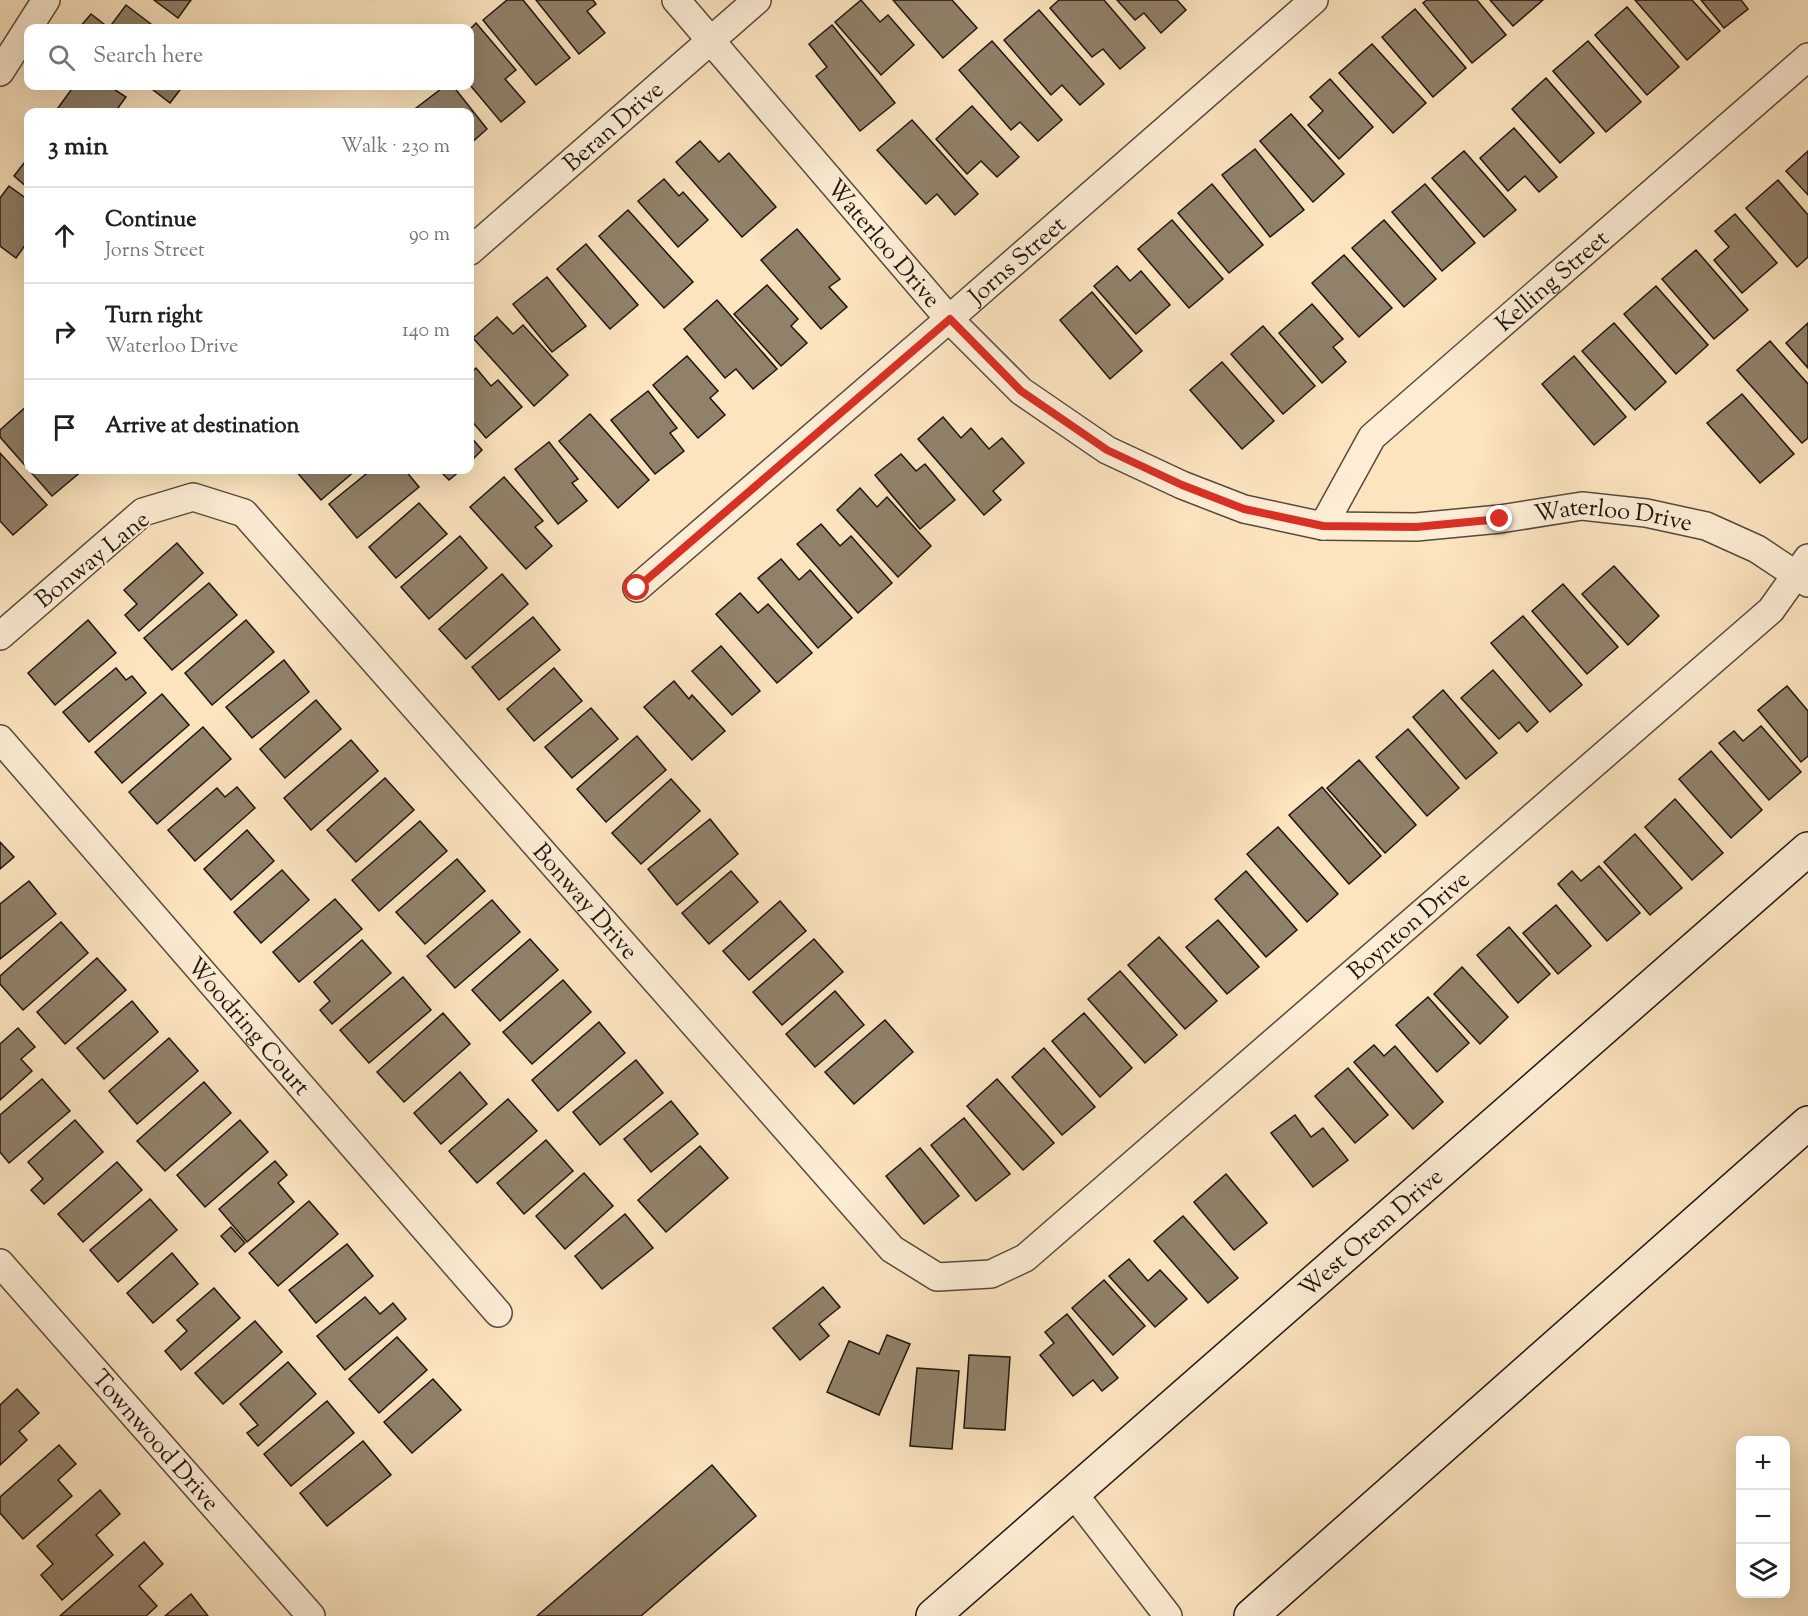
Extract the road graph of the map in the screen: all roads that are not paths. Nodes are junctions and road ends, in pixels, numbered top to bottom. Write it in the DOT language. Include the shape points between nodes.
graph roads {
  1 [pos="45,0"];
  2 [pos="676,0"];
  3 [pos="757,0"];
  4 [pos="1314,0"];
  5 [pos="30,24"];
  6 [pos="24,34"];
  7 [pos="710,41"];
  8 [pos="1808,57"];
  9 [pos="0,72"];
  10 [pos="474,248"];
  11 [pos="950,319"];
  12 [pos="193,497"];
  13 [pos="1323,526"];
  14 [pos="1804,572"];
  15 [pos="637,588"];
  16 [pos="0,636"];
  17 [pos="0,739"];
  18 [pos="1808,849"];
  19 [pos="1808,1123"];
  20 [pos="0,1263"];
  21 [pos="991,1274"];
  22 [pos="498,1313"];
  23 [pos="1073,1493"];
  24 [pos="311,1616"];
  25 [pos="933,1616"];
  26 [pos="1168,1616"];
  27 [pos="1251,1616"];
  1 -- 5 [label="street"];
  2 -- 7 [label="street, Waterloo Drive"];
  3 -- 7 [label="street, Beran Drive"];
  4 -- 11 [label="street, Jorns Street"];
  6 -- 9 [label="street"];
  7 -- 10 [label="street, Beran Drive"];
  7 -- 11 [label="street, Waterloo Drive"];
  8 -- 13 [label="street, Kelling Street" via="1372,437"];
  11 -- 13 [label="street, Waterloo Drive" via="1021,391 1107,450 1244,509"];
  11 -- 15 [label="street, Jorns Street"];
  12 -- 16 [label="street, Bonway Lane" via="142,512"];
  12 -- 21 [label="street, Bonway Drive" via="244,513 892,1249 937,1277"];
  13 -- 14 [label="street, Waterloo Drive" via="1416,527 1582,506 1603,508 1706,526"];
  14 -- 21 [label="street, Boynton Drive" via="1771,610 1026,1258"];
  17 -- 22 [label="street, Woodring Court"];
  18 -- 23 [label="main road, West Orem Drive"];
  19 -- 27 [label="main road"];
  20 -- 24 [label="street, Townwood Drive"];
  23 -- 25 [label="main road, West Orem Drive"];
  23 -- 26 [label="street"];
}
